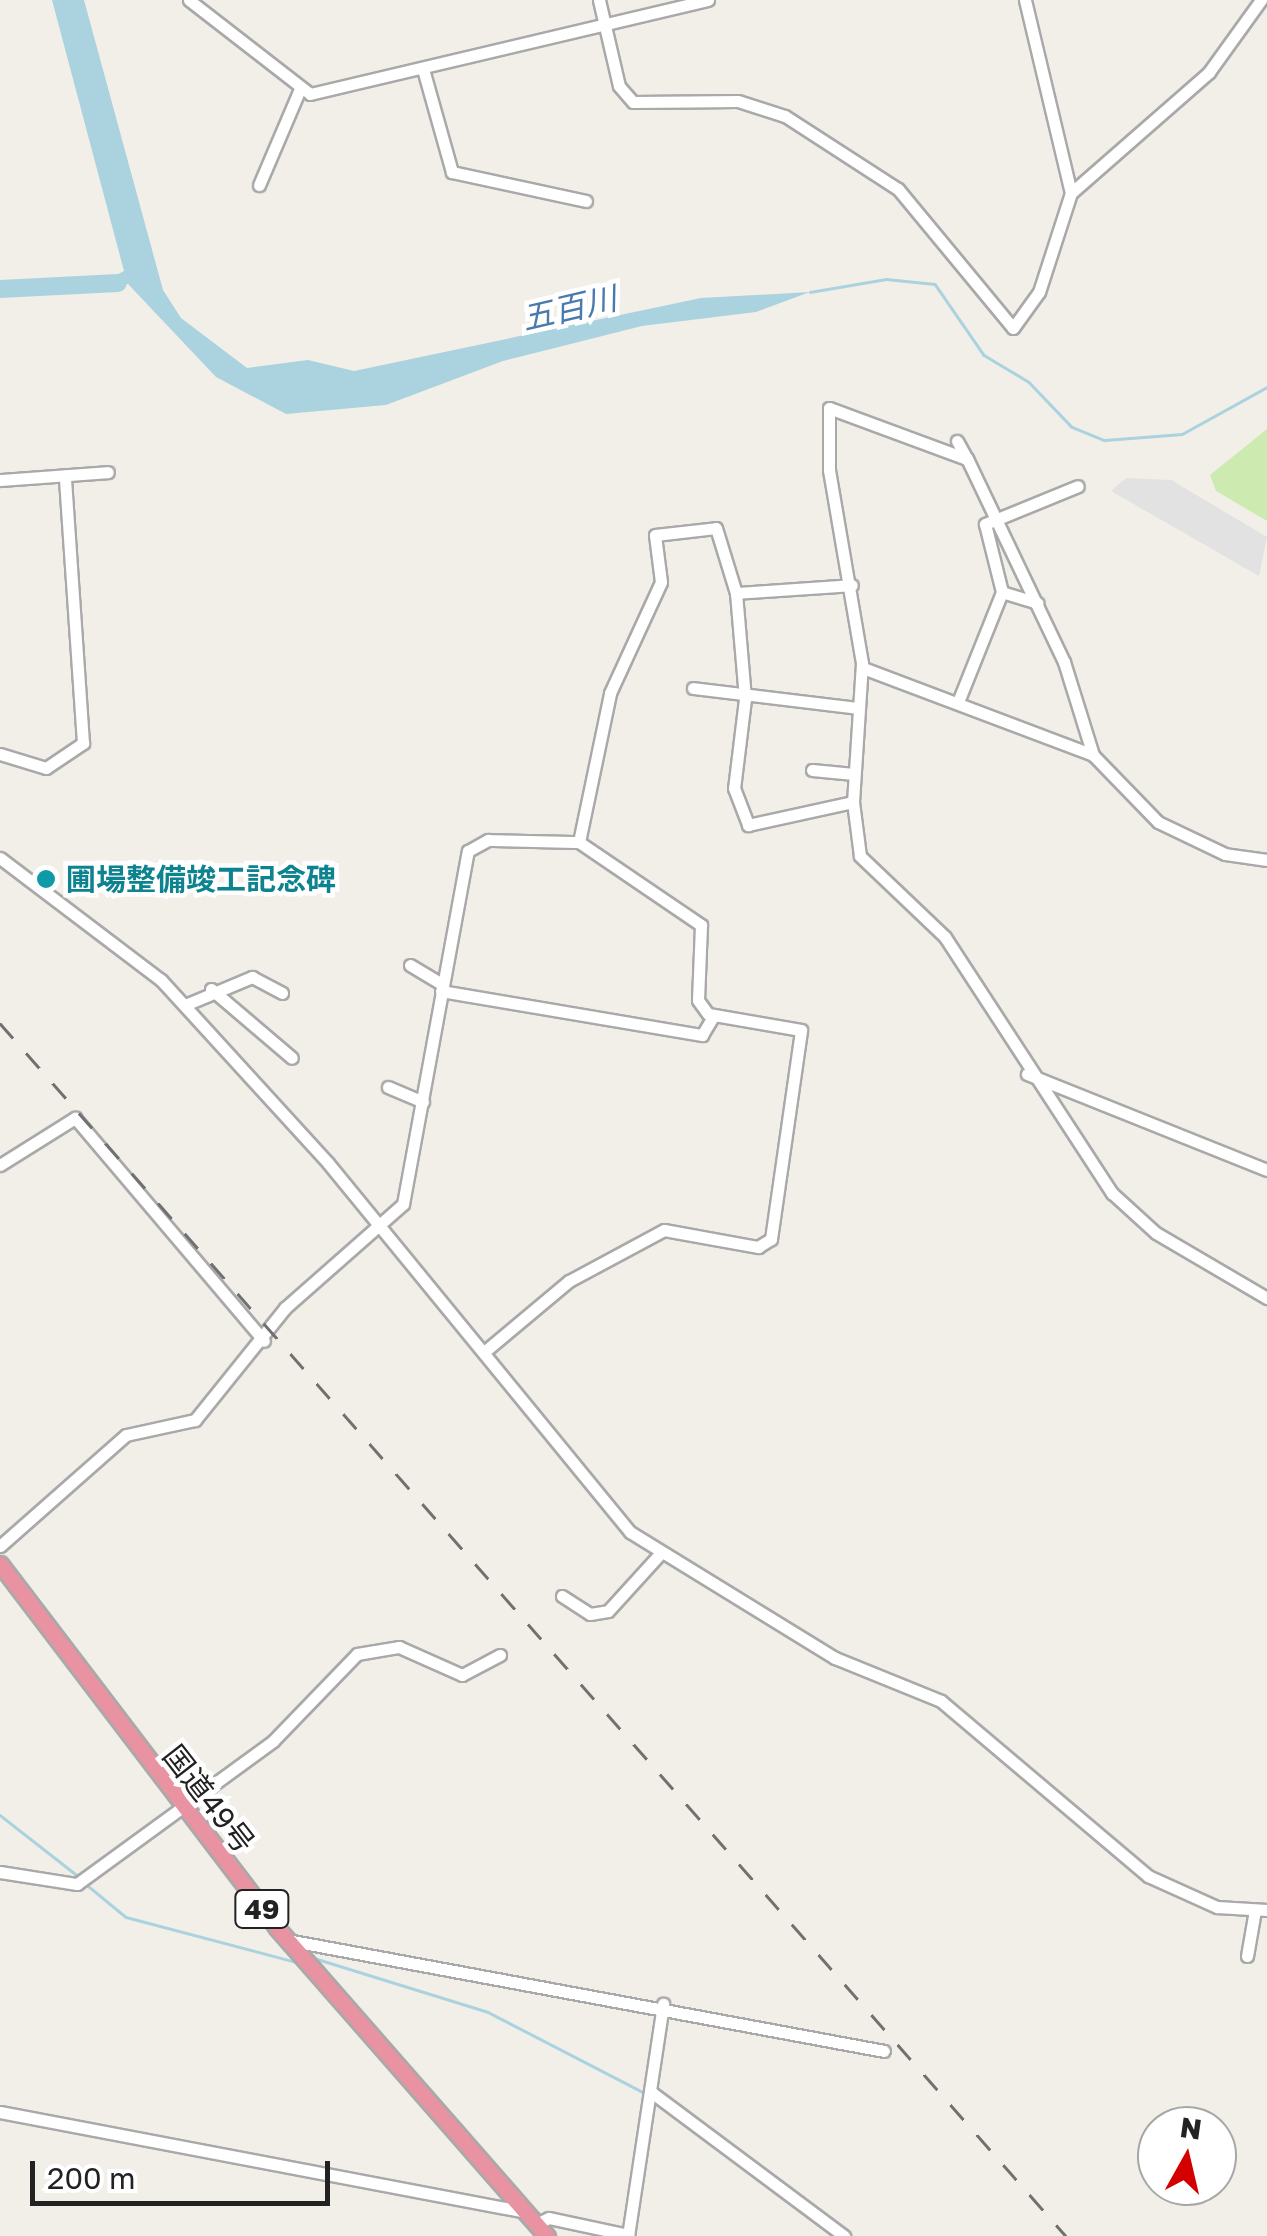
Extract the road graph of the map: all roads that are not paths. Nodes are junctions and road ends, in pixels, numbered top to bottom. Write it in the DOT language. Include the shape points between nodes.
graph roads {
  1 [pos="189,0"];
  2 [pos="599,0"];
  3 [pos="708,0"];
  4 [pos="1025,0"];
  5 [pos="1261,0"];
  6 [pos="605,26"];
  7 [pos="423,69"];
  8 [pos="299,91"];
  9 [pos="259,185"];
  10 [pos="1071,193"];
  11 [pos="586,201"];
  12 [pos="958,440"];
  13 [pos="966,459"];
  14 [pos="108,472"];
  15 [pos="65,476"];
  16 [pos="0,480"];
  17 [pos="1078,486"];
  18 [pos="995,517"];
  19 [pos="852,585"];
  20 [pos="736,592"];
  21 [pos="1002,592"];
  22 [pos="1037,603"];
  23 [pos="863,668"];
  24 [pos="693,688"];
  25 [pos="745,699"];
  26 [pos="958,702"];
  27 [pos="858,708"];
  28 [pos="0,754"];
  29 [pos="1093,755"];
  30 [pos="812,770"];
  31 [pos="854,774"];
  32 [pos="853,802"];
  33 [pos="578,842"];
  34 [pos="0,858"];
  35 [pos="1267,860"];
  36 [pos="410,965"];
  37 [pos="442,988"];
  38 [pos="211,989"];
  39 [pos="282,992"];
  40 [pos="185,1005"];
  41 [pos="713,1017"];
  42 [pos="292,1058"];
  43 [pos="1026,1074"];
  44 [pos="388,1087"];
  45 [pos="422,1102"];
  46 [pos="0,1165"];
  47 [pos="1267,1170"];
  48 [pos="380,1228"];
  49 [pos="1267,1298"];
  50 [pos="264,1341"];
  51 [pos="484,1352"];
  52 [pos="0,1546"];
  53 [pos="659,1555"];
  54 [pos="0,1564"];
  55 [pos="562,1596"];
  56 [pos="500,1655"];
  57 [pos="180,1806"];
  58 [pos="0,1872"];
  59 [pos="1261,1910"];
  60 [pos="287,1940"];
  61 [pos="1247,1956"];
  62 [pos="663,2004"];
  63 [pos="884,2050"];
  64 [pos="650,2092"];
  65 [pos="0,2112"];
  66 [pos="537,2224"];
  67 [pos="628,2236"];
  68 [pos="844,2236"];
  1 -- 8 [label="street"];
  2 -- 6 [label="street"];
  3 -- 6 [label="street"];
  4 -- 10 [label="street"];
  5 -- 10 [label="street" via="1209,72"];
  6 -- 7 [label="street"];
  6 -- 10 [label="street" via="619,86 633,102 738,101 796,123 898,189 1013,328 1040,292"];
  7 -- 8 [label="street"];
  7 -- 11 [label="street" via="452,172"];
  8 -- 9 [label="street"];
  12 -- 13 [label="street"];
  13 -- 18 [label="street"];
  13 -- 19 [label="street" via="830,408 830,470"];
  14 -- 15 [label="street"];
  15 -- 16 [label="street"];
  15 -- 28 [label="street" via="84,743 46,768"];
  17 -- 18 [label="street"];
  18 -- 21 [label="street" via="982,539"];
  18 -- 22 [label="street"];
  19 -- 20 [label="street"];
  19 -- 23 [label="street"];
  20 -- 25 [label="street"];
  20 -- 33 [label="street" via="716,528 655,535 662,582 610,693"];
  21 -- 22 [label="street"];
  21 -- 26 [label="street"];
  22 -- 29 [label="street"];
  23 -- 26 [label="street"];
  23 -- 27 [label="street"];
  24 -- 25 [label="street"];
  25 -- 27 [label="street"];
  25 -- 32 [label="street" via="734,788 750,827"];
  26 -- 29 [label="street"];
  27 -- 31 [label="street"];
  29 -- 35 [label="street" via="1158,822 1226,854"];
  30 -- 31 [label="street"];
  31 -- 32 [label="street"];
  32 -- 43 [label="street" via="865,864 932,921"];
  33 -- 37 [label="street" via="470,846"];
  33 -- 41 [label="street" via="701,924 698,1000"];
  34 -- 40 [label="street" via="109,932"];
  36 -- 37 [label="street"];
  37 -- 41 [label="street" via="702,1035"];
  37 -- 45 [label="street"];
  38 -- 39 [label="street" via="252,977"];
  38 -- 40 [label="street"];
  38 -- 42 [label="street"];
  40 -- 48 [label="street"];
  41 -- 51 [label="street" via="744,1013 802,1034 768,1243 664,1230 569,1281"];
  43 -- 47 [label="street"];
  43 -- 49 [label="street" via="1124,1206"];
  44 -- 45 [label="street"];
  45 -- 48 [label="street" via="406,1198"];
  46 -- 50 [label="street" via="76,1118"];
  48 -- 50 [label="street" via="285,1308"];
  48 -- 51 [label="street"];
  50 -- 52 [label="street" via="195,1420 126,1435"];
  51 -- 53 [label="street" via="620,1524"];
  53 -- 55 [label="street" via="608,1611 590,1614"];
  53 -- 59 [label="street" via="835,1658 941,1701 1148,1876 1217,1907"];
  54 -- 57 [label="highway, 国道49号 / 49"];
  56 -- 57 [label="street" via="462,1675 398,1647 357,1654 273,1741"];
  57 -- 58 [label="street" via="78,1884"];
  57 -- 60 [label="highway, 国道49号 / 49"];
  59 -- 61 [label="street"];
  60 -- 62 [label="street"];
  60 -- 66 [label="highway, 国道49号 / 49"];
  62 -- 63 [label="street"];
  62 -- 64 [label="street"];
  64 -- 67 [label="street"];
  64 -- 68 [label="street"];
  65 -- 66 [label="street"];
  66 -- 67 [label="street" via="549,2218"];
}
